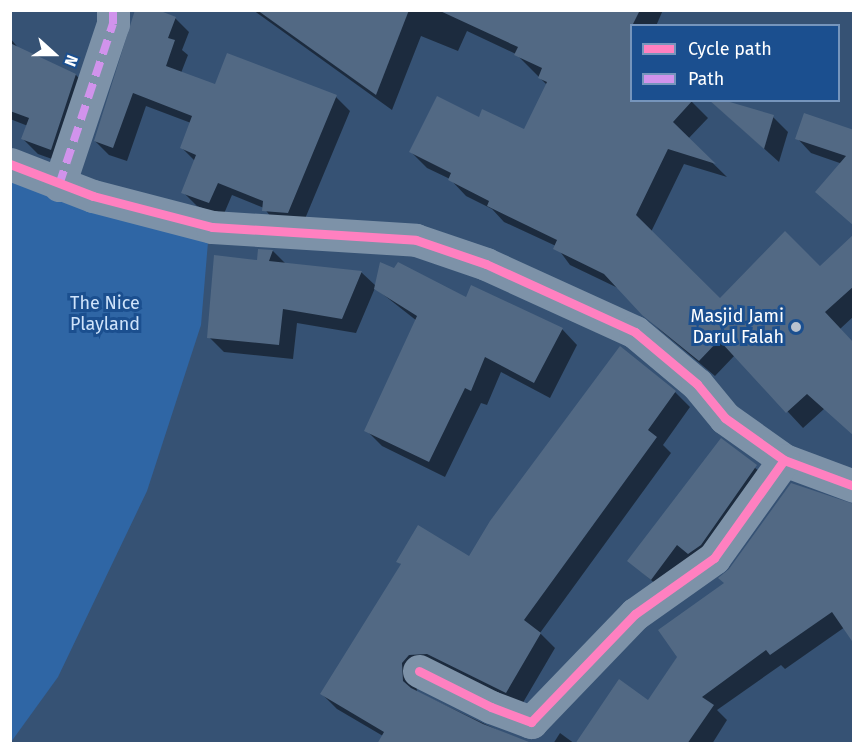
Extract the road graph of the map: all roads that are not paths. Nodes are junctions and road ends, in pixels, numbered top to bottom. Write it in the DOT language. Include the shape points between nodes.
graph roads {
  1 [pos="113,10"];
  2 [pos="10,164"];
  3 [pos="59,184"];
  4 [pos="784,460"];
  5 [pos="854,486"];
  6 [pos="419,671"];
  1 -- 3 [label="street" via="113,24"];
  2 -- 3 [label="street"];
  3 -- 4 [label="street" via="153,214 212,227 416,240 486,264 635,332 697,384 724,418"];
  4 -- 5 [label="street"];
  4 -- 6 [label="street" via="714,558 635,614 531,722"];
}
